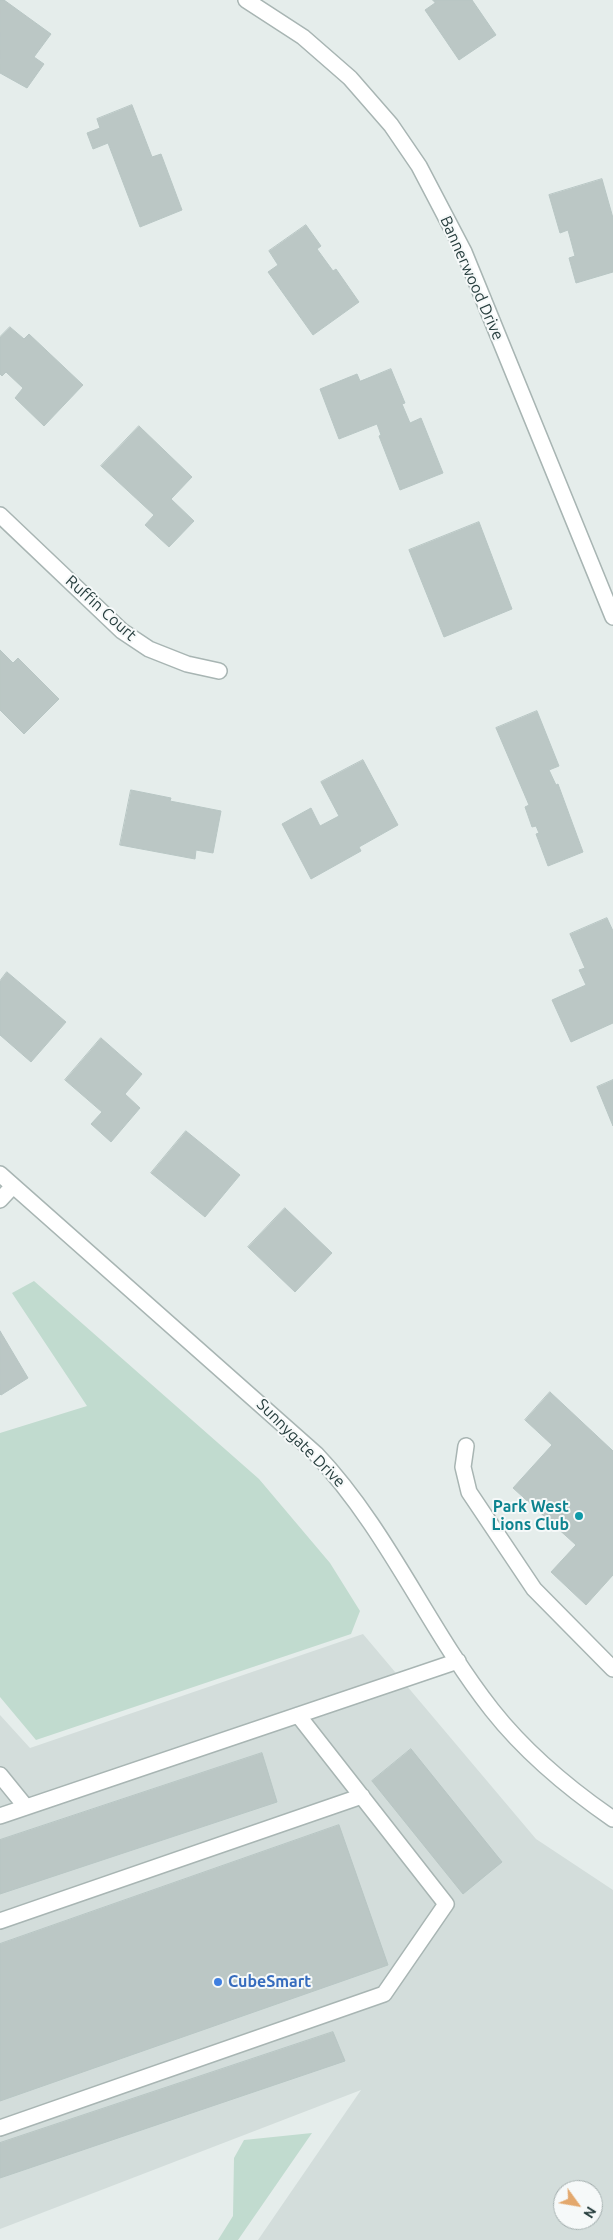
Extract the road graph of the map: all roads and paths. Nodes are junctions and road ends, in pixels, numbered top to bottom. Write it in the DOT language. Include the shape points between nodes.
graph roads {
  1 [pos="246,0"];
  2 [pos="0,515"];
  3 [pos="613,617"];
  4 [pos="219,671"];
  5 [pos="0,1174"];
  6 [pos="13,1186"];
  7 [pos="0,1200"];
  8 [pos="466,1446"];
  9 [pos="458,1661"];
  10 [pos="613,1669"];
  11 [pos="298,1715"];
  12 [pos="0,1775"];
  13 [pos="362,1796"];
  14 [pos="26,1807"];
  15 [pos="0,1816"];
  16 [pos="613,1819"];
  17 [pos="0,1921"];
  18 [pos="0,2128"];
  1 -- 3 [label="street, Bannerwood Drive" via="303,37 350,78 391,125 419,166 464,252"];
  2 -- 4 [label="street, Ruffin Court" via="122,631 149,649 187,664"];
  5 -- 6 [label="street, Sunnygate Drive"];
  6 -- 7 [label="street"];
  6 -- 9 [label="street, Sunnygate Drive" via="282,1421 338,1477 359,1504"];
  8 -- 10 [label="street" via="463,1467 469,1492 534,1588"];
  9 -- 11 [label="street"];
  9 -- 16 [label="street, Sunnygate Drive" via="492,1710 537,1759 576,1793"];
  11 -- 13 [label="street"];
  11 -- 14 [label="street"];
  12 -- 14 [label="street"];
  13 -- 17 [label="street"];
  13 -- 18 [label="street" via="446,1904 384,1994"];
  14 -- 15 [label="street"];
}
